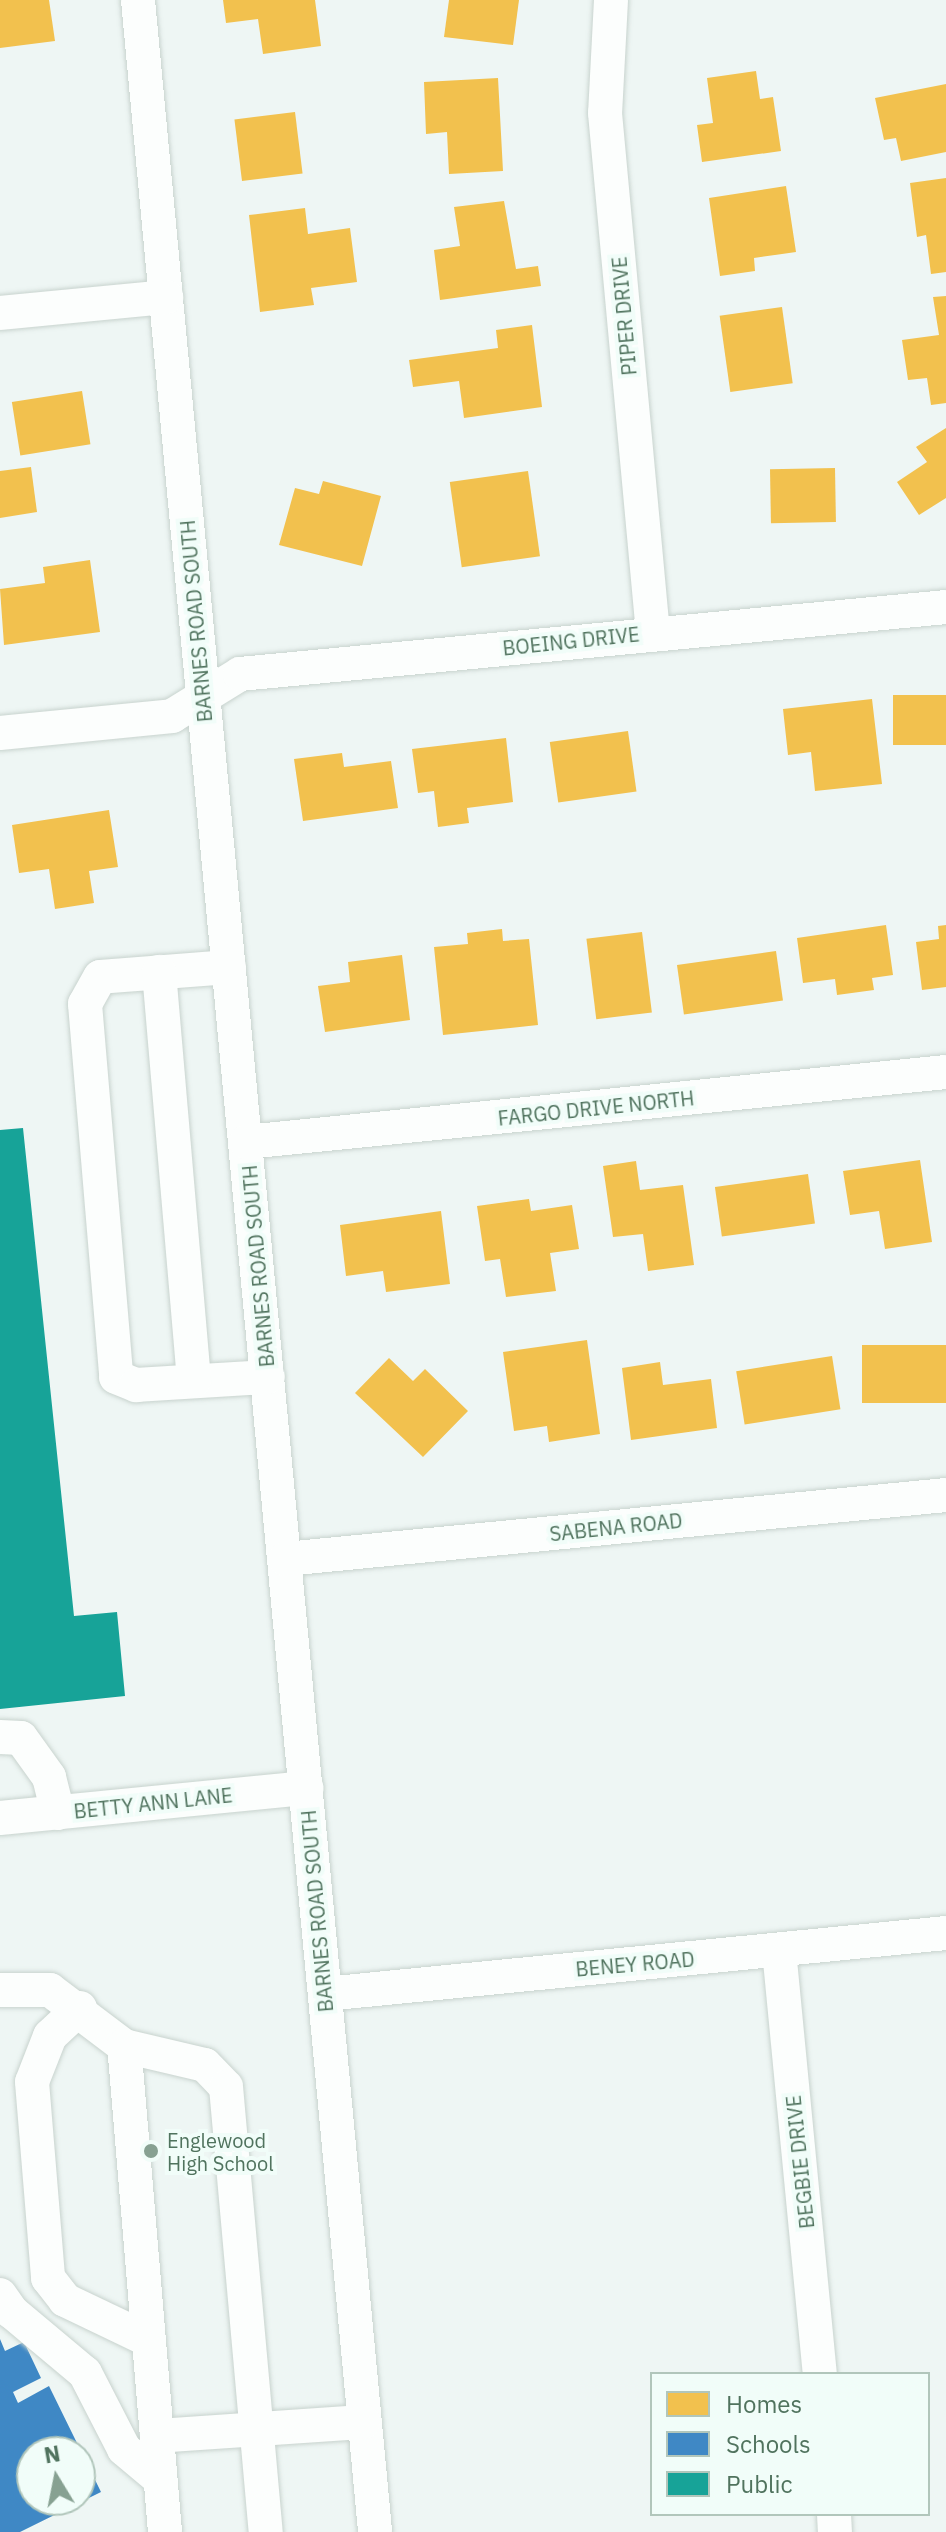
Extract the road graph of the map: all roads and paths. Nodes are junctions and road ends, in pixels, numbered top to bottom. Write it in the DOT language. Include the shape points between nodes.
graph roads {
  1 [pos="138,0"];
  2 [pos="611,0"];
  3 [pos="166,297"];
  4 [pos="0,313"];
  5 [pos="946,607"];
  6 [pos="653,633"];
  7 [pos="203,698"];
  8 [pos="0,733"];
  9 [pos="229,967"];
  10 [pos="159,972"];
  11 [pos="946,1072"];
  12 [pos="246,1142"];
  13 [pos="268,1377"];
  14 [pos="194,1381"];
  15 [pos="946,1495"];
  16 [pos="285,1559"];
  17 [pos="0,1737"];
  18 [pos="307,1788"];
  19 [pos="58,1813"];
  20 [pos="0,1818"];
  21 [pos="946,1933"];
  22 [pos="779,1950"];
  23 [pos="0,1990"];
  24 [pos="325,1994"];
  25 [pos="80,2008"];
  26 [pos="124,2046"];
  27 [pos="0,2295"];
  28 [pos="149,2340"];
  29 [pos="820,2372"];
  30 [pos="364,2422"];
  31 [pos="257,2430"];
  32 [pos="157,2436"];
  33 [pos="160,2479"];
  34 [pos="165,2532"];
  35 [pos="266,2532"];
  36 [pos="375,2532"];
  1 -- 3 [label="street, BARNES ROAD SOUTH"];
  2 -- 6 [label="street, PIPER DRIVE" via="605,113"];
  3 -- 4 [label="street"];
  3 -- 7 [label="street, BARNES ROAD SOUTH"];
  5 -- 6 [label="street, BOEING DRIVE"];
  6 -- 7 [label="street, BOEING DRIVE" via="240,674"];
  7 -- 8 [label="street, BOEING DRIVE" via="172,716"];
  7 -- 9 [label="street, BARNES ROAD SOUTH"];
  9 -- 10 [label="street"];
  9 -- 12 [label="street, BARNES ROAD SOUTH"];
  10 -- 14 [label="street"];
  10 -- 14 [label="street" via="100,977 85,1004 116,1377 136,1385"];
  11 -- 12 [label="street, FARGO DRIVE NORTH"];
  12 -- 13 [label="street, BARNES ROAD SOUTH"];
  13 -- 14 [label="street"];
  13 -- 16 [label="street, BARNES ROAD SOUTH"];
  15 -- 16 [label="street, SABENA ROAD"];
  16 -- 18 [label="street, BARNES ROAD SOUTH"];
  17 -- 19 [label="street" via="21,1738 49,1777"];
  18 -- 19 [label="street, BETTY ANN LANE"];
  18 -- 24 [label="street, BARNES ROAD SOUTH"];
  19 -- 20 [label="street, BETTY ANN LANE"];
  21 -- 22 [label="street, BENEY ROAD"];
  22 -- 24 [label="street, BENEY ROAD"];
  22 -- 29 [label="street, BEGBIE DRIVE"];
  23 -- 25 [label="street" via="36,1987"];
  24 -- 30 [label="street, BARNES ROAD SOUTH"];
  25 -- 26 [label="street"];
  25 -- 28 [label="street" via="50,2036 32,2082 48,2278 65,2300"];
  26 -- 28 [label="street"];
  26 -- 31 [label="street" via="205,2065 226,2087"];
  27 -- 33 [label="street" via="12,2312 85,2373 124,2449"];
  28 -- 32 [label="street"];
  30 -- 31 [label="street"];
  30 -- 36 [label="street, BARNES ROAD SOUTH"];
  31 -- 32 [label="street"];
  31 -- 35 [label="street"];
  32 -- 33 [label="street"];
  33 -- 34 [label="street"];
}
